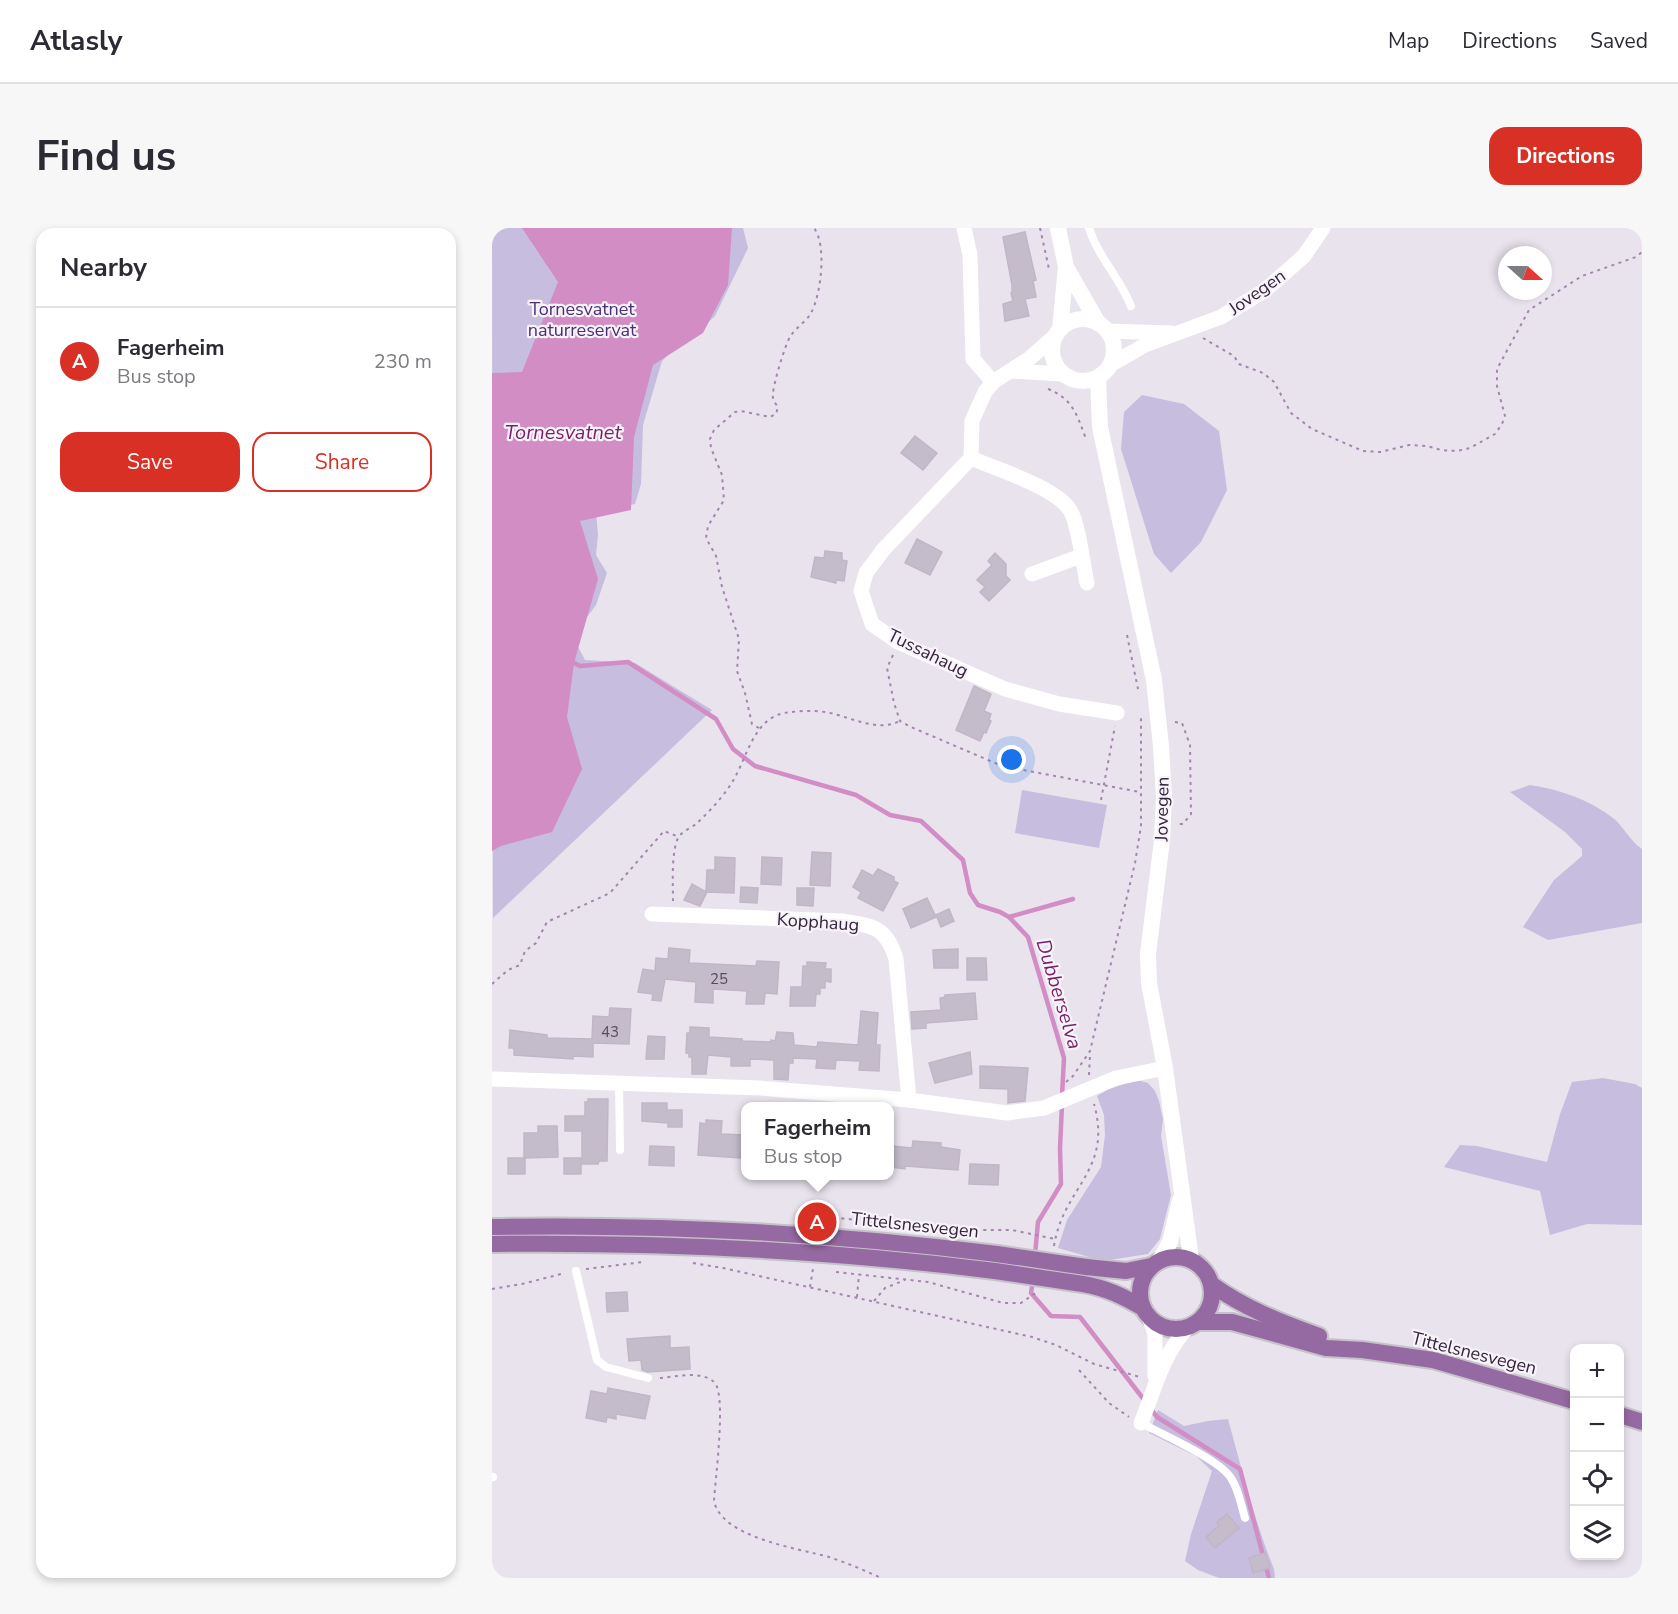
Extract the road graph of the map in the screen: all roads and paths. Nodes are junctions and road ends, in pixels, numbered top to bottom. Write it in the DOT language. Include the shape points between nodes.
graph roads {
  1 [pos="814,228"];
  2 [pos="964,228"];
  3 [pos="1040,228"];
  4 [pos="1058,228"];
  5 [pos="1089,228"];
  6 [pos="1323,228"];
  7 [pos="1642,252"];
  8 [pos="1058,269"];
  9 [pos="1131,306"];
  10 [pos="1103,327"];
  11 [pos="1180,331"];
  12 [pos="1057,333"];
  13 [pos="1110,365"];
  14 [pos="1010,371"];
  15 [pos="1062,374"];
  16 [pos="1098,378"];
  17 [pos="993,382"];
  18 [pos="1079,382"];
  19 [pos="1044,387"];
  20 [pos="1100,427"];
  21 [pos="1086,441"];
  22 [pos="971,458"];
  23 [pos="1081,556"];
  24 [pos="1032,574"];
  25 [pos="1087,583"];
  26 [pos="1127,634"];
  27 [pos="898,642"];
  28 [pos="1138,691"];
  29 [pos="1140,709"];
  30 [pos="1117,713"];
  31 [pos="900,721"];
  32 [pos="1172,722"];
  33 [pos="759,728"];
  34 [pos="1103,784"];
  35 [pos="1140,792"];
  36 [pos="1101,800"];
  37 [pos="1178,824"];
  38 [pos="679,837"];
  39 [pos="652,914"];
  40 [pos="672,914"];
  41 [pos="492,984"];
  42 [pos="1090,1051"];
  43 [pos="1165,1068"];
  44 [pos="492,1079"];
  45 [pos="619,1082"];
  46 [pos="1090,1089"];
  47 [pos="909,1100"];
  48 [pos="1061,1102"];
  49 [pos="620,1150"];
  50 [pos="1182,1193"];
  51 [pos="819,1216"];
  52 [pos="492,1227"];
  53 [pos="492,1244"];
  54 [pos="1191,1260"];
  55 [pos="646,1262"];
  56 [pos="687,1262"];
  57 [pos="996,1262"];
  58 [pos="1156,1263"];
  59 [pos="812,1269"];
  60 [pos="576,1271"];
  61 [pos="836,1272"];
  62 [pos="859,1274"];
  63 [pos="909,1280"];
  64 [pos="1211,1284"];
  65 [pos="810,1287"];
  66 [pos="492,1288"];
  67 [pos="1033,1296"];
  68 [pos="857,1297"];
  69 [pos="874,1301"];
  70 [pos="1146,1313"];
  71 [pos="1193,1324"];
  72 [pos="1362,1350"];
  73 [pos="1079,1370"];
  74 [pos="648,1378"];
  75 [pos="1155,1382"];
  76 [pos="1570,1400"];
  77 [pos="1624,1416"];
  78 [pos="1642,1422"];
  79 [pos="1141,1423"];
  80 [pos="1245,1518"];
  81 [pos="881,1578"];
  1 -- 33 [label="path" via="822,252 815,303 810,316 788,340 773,392 776,414 770,417 735,412 714,430 710,439 722,475 724,500 708,526 706,538 716,556 739,639 737,671 752,724"];
  2 -- 17 [label="street" via="970,255 973,358"];
  3 -- 8 [label="path"];
  4 -- 8 [label="street"];
  5 -- 9 [label="lane"];
  6 -- 11 [label="street, Jovegen" via="1304,256 1264,291 1221,317"];
  7 -- 11 [label="path" via="1582,276 1529,310 1497,369 1505,416 1502,424 1495,434 1457,451 1409,445 1380,452 1363,451 1312,429 1291,413 1274,382 1263,373 1239,364 1222,348"];
  8 -- 10 [label="street"];
  8 -- 12 [label="street"];
  10 -- 11 [label="street, Jovegen"];
  10 -- 12 [label="street" via="1078,319"];
  10 -- 13 [label="street" via="1114,347"];
  11 -- 13 [label="street, Jovegen"];
  12 -- 14 [label="street"];
  12 -- 15 [label="street" via="1052,357"];
  13 -- 16 [label="street"];
  14 -- 15 [label="street"];
  14 -- 17 [label="street"];
  15 -- 18 [label="street"];
  16 -- 18 [label="street"];
  16 -- 20 [label="street, Jovegen"];
  17 -- 22 [label="street" via="972,421"];
  18 -- 20 [label="street, Jovegen"];
  19 -- 21 [label="path" via="1059,393 1075,410"];
  20 -- 43 [label="street, Jovegen" via="1154,680 1161,746 1162,840 1148,954 1149,983"];
  22 -- 23 [label="street" via="1061,500 1071,512"];
  22 -- 27 [label="street, Tussahaug" via="866,573 861,591 872,624"];
  23 -- 24 [label="street"];
  23 -- 25 [label="street"];
  26 -- 28 [label="path"];
  27 -- 30 [label="street, Tussahaug" via="1005,689 1059,704"];
  27 -- 31 [label="path" via="887,668"];
  29 -- 35 [label="path"];
  30 -- 34 [label="path"];
  31 -- 33 [label="path" via="874,725 802,711 775,716"];
  31 -- 34 [label="path" via="1002,766"];
  32 -- 37 [label="path" via="1182,723 1190,745 1191,814 1183,824"];
  33 -- 38 [label="path" via="738,772 719,800"];
  34 -- 35 [label="path"];
  34 -- 36 [label="path"];
  35 -- 42 [label="path" via="1141,826 1135,863"];
  38 -- 40 [label="path"];
  38 -- 41 [label="path" via="663,831 610,893 547,922 536,943 525,951 520,965"];
  39 -- 40 [label="street, Kopphaug"];
  40 -- 47 [label="street, Kopphaug" via="842,921 881,931 891,942 896,959"];
  42 -- 46 [label="path"];
  42 -- 48 [label="path" via="1073,1076 1058,1088"];
  43 -- 46 [label="street" via="1116,1078"];
  43 -- 50 [label="street, Jovegen"];
  44 -- 45 [label="street"];
  45 -- 47 [label="street"];
  45 -- 49 [label="lane"];
  46 -- 48 [label="street"];
  46 -- 51 [label="path" via="1099,1129 1097,1151 1063,1214 1055,1239 1000,1229 954,1230"];
  47 -- 48 [label="street" via="1007,1113 1032,1111"];
  50 -- 54 [label="street, Jovegen"];
  50 -- 58 [label="street, Jovegen" via="1170,1242"];
  52 -- 57 [label="main road, Tittelsnesvegen" via="761,1231 909,1243"];
  53 -- 57 [label="main road, Tittelsnesvegen" via="639,1244"];
  54 -- 58 [label="main road" via="1181,1256"];
  54 -- 64 [label="main road" via="1200,1265"];
  55 -- 60 [label="path"];
  56 -- 65 [label="path"];
  57 -- 58 [label="main road, Tittelsnesvegen, bridge" via="1126,1271"];
  57 -- 70 [label="main road, Tittelsnesvegen, bridge" via="1105,1288 1121,1294"];
  58 -- 70 [label="main road" via="1140,1286"];
  59 -- 65 [label="path"];
  60 -- 66 [label="path"];
  60 -- 74 [label="lane" via="597,1360 606,1367"];
  61 -- 62 [label="path"];
  62 -- 63 [label="path"];
  62 -- 68 [label="path"];
  63 -- 67 [label="path" via="952,1287 1003,1303 1021,1303"];
  63 -- 69 [label="path" via="885,1288"];
  64 -- 71 [label="main road" via="1210,1305"];
  64 -- 72 [label="main road, Tittelsnesvegen" via="1252,1310"];
  65 -- 68 [label="path"];
  68 -- 69 [label="path"];
  69 -- 75 [label="path" via="1032,1337 1094,1364"];
  70 -- 71 [label="main road" via="1167,1328"];
  70 -- 75 [label="street" via="1155,1333"];
  71 -- 72 [label="main road, Tittelsnesvegen" via="1232,1322 1326,1348"];
  71 -- 75 [label="street" via="1176,1341"];
  72 -- 76 [label="main road, Tittelsnesvegen" via="1433,1360"];
  73 -- 79 [label="path" via="1108,1403"];
  74 -- 81 [label="path" via="697,1376 707,1378 720,1390 714,1501 723,1520 747,1533 829,1557"];
  75 -- 79 [label="street"];
  77 -- 78 [label="main road"];
  79 -- 80 [label="lane" via="1227,1472"];
}
